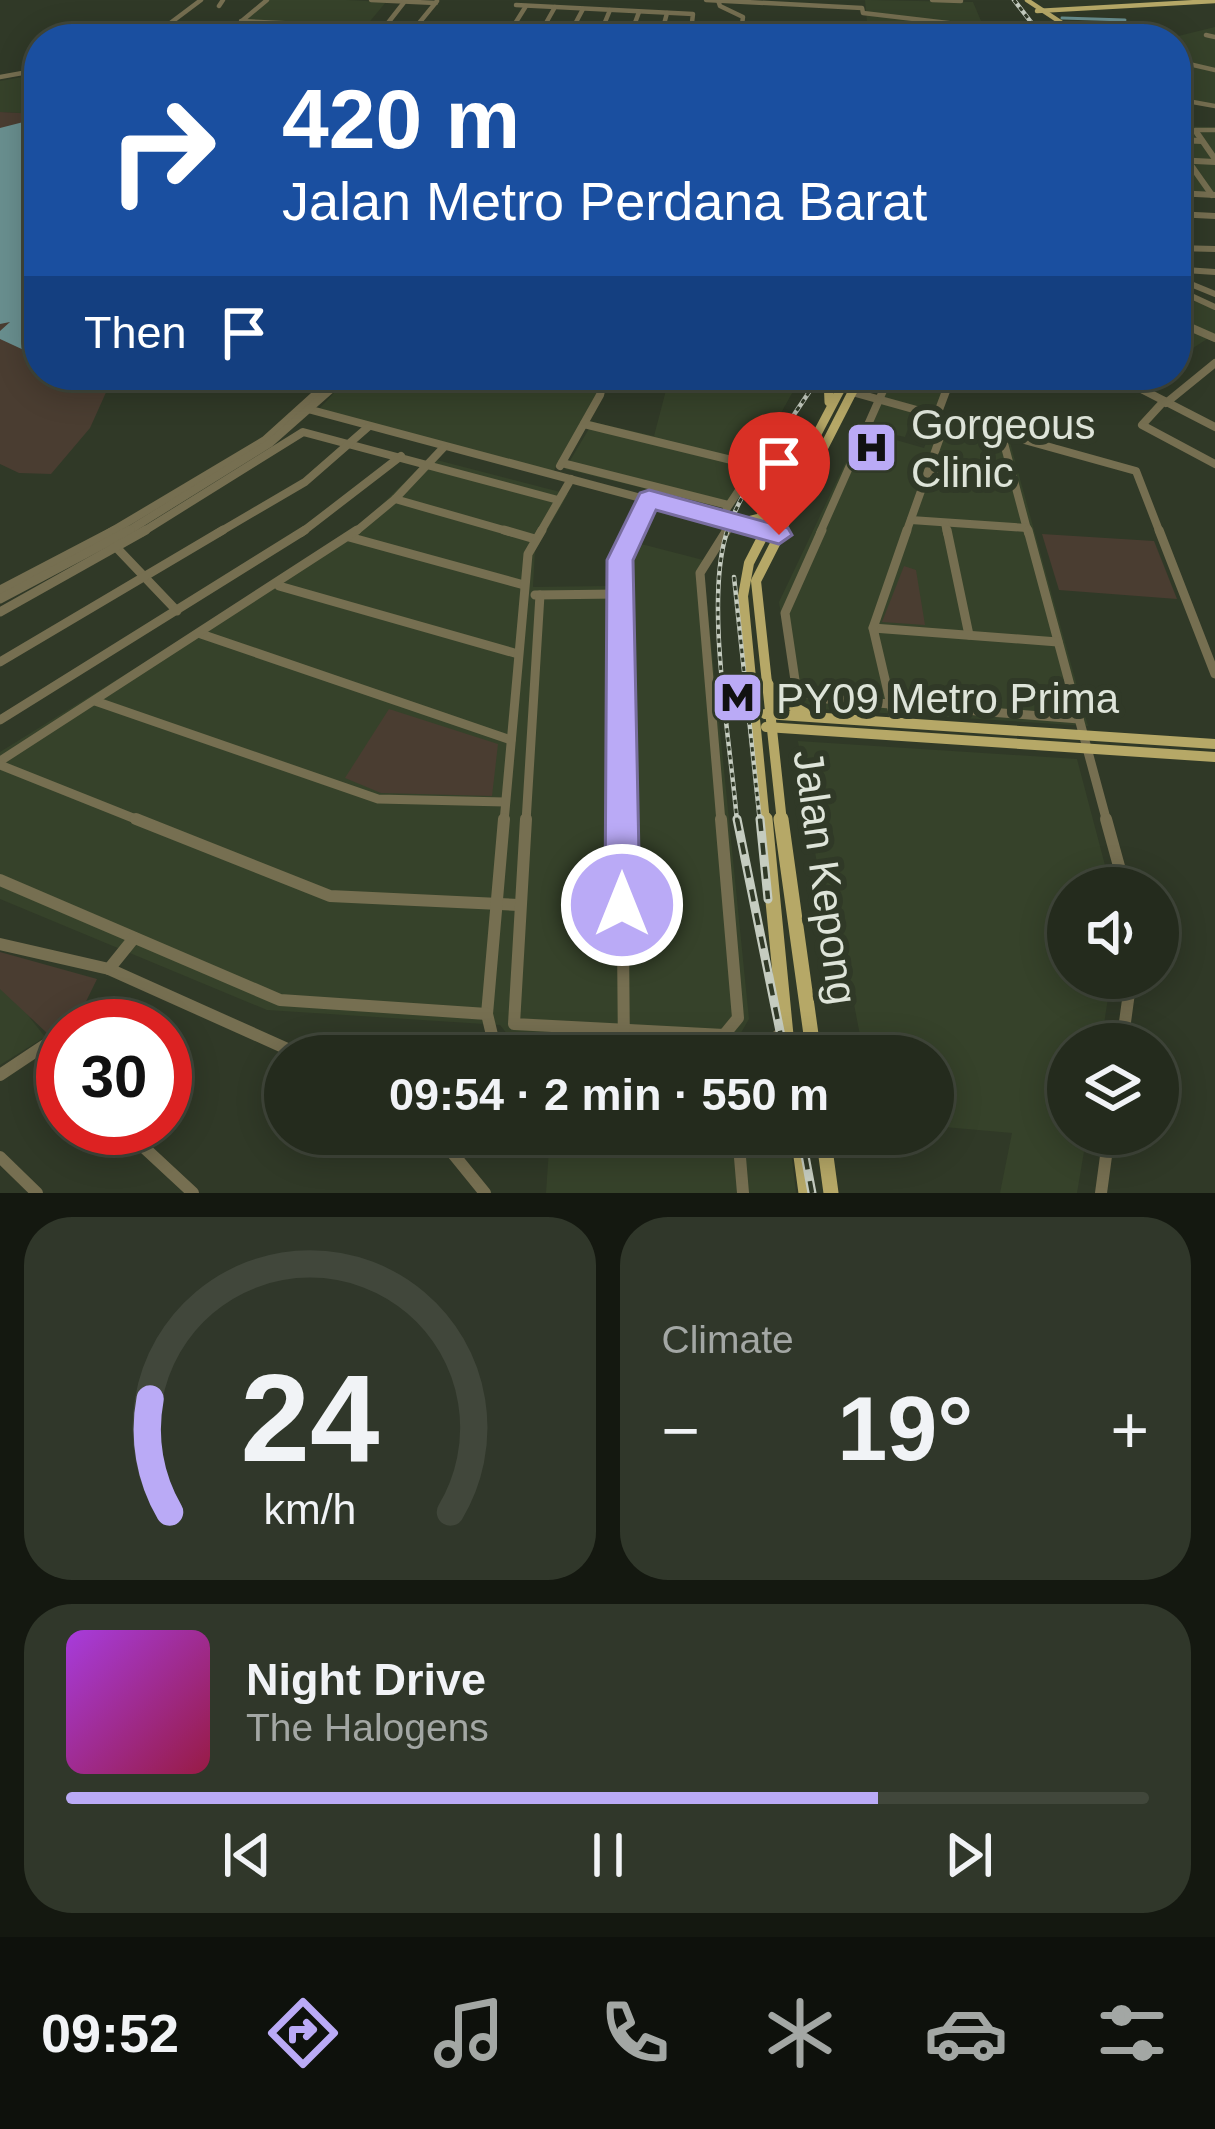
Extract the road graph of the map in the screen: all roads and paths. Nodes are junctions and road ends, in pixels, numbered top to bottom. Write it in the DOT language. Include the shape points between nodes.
graph roads {
  1 [pos="203,0"];
  2 [pos="267,0"];
  3 [pos="371,0"];
  4 [pos="706,0"];
  5 [pos="932,0"];
  6 [pos="437,1"];
  7 [pos="961,1"];
  8 [pos="405,2"];
  9 [pos="718,2"];
  10 [pos="789,2"];
  11 [pos="1215,2"];
  12 [pos="861,4"];
  13 [pos="516,5"];
  14 [pos="526,6"];
  15 [pos="555,7"];
  16 [pos="1035,7"];
  17 [pos="583,9"];
  18 [pos="610,10"];
  19 [pos="1060,10"];
  20 [pos="639,12"];
  21 [pos="667,13"];
  22 [pos="241,21"];
  23 [pos="1060,22"];
  24 [pos="172,24"];
  25 [pos="237,24"];
  26 [pos="302,24"];
  27 [pos="515,24"];
  28 [pos="543,24"];
  29 [pos="575,24"];
  30 [pos="604,24"];
  31 [pos="635,24"];
  32 [pos="664,24"];
  33 [pos="692,24"];
  34 [pos="742,24"];
  35 [pos="956,24"];
  36 [pos="1062,24"];
  37 [pos="1206,35"];
  38 [pos="1215,37"];
  39 [pos="1215,130"];
  40 [pos="1191,141"];
  41 [pos="1202,141"];
  42 [pos="1215,160"];
  43 [pos="1191,165"];
  44 [pos="1213,195"];
  45 [pos="1215,363"];
  46 [pos="1191,382"];
  47 [pos="325,390"];
  48 [pos="331,390"];
  49 [pos="599,390"];
  50 [pos="831,390"];
  51 [pos="840,390"];
  52 [pos="840,390"];
  53 [pos="863,390"];
  54 [pos="882,390"];
  55 [pos="948,390"];
  56 [pos="1143,390"];
  57 [pos="1180,390"];
  58 [pos="878,399"];
  59 [pos="1165,402"];
  60 [pos="309,410"];
  61 [pos="942,416"];
  62 [pos="584,424"];
  63 [pos="1215,427"];
  64 [pos="368,428"];
  65 [pos="1001,432"];
  66 [pos="816,439"];
  67 [pos="353,442"];
  68 [pos="443,447"];
  69 [pos="401,456"];
  70 [pos="562,463"];
  71 [pos="430,464"];
  72 [pos="1215,464"];
  73 [pos="928,472"];
  74 [pos="555,475"];
  75 [pos="1012,476"];
  76 [pos="571,479"];
  77 [pos="787,494"];
  78 [pos="395,499"];
  79 [pos="649,499"];
  80 [pos="558,500"];
  81 [pos="728,505"];
  82 [pos="911,520"];
  83 [pos="732,521"];
  84 [pos="945,523"];
  85 [pos="1027,528"];
  86 [pos="772,533"];
  87 [pos="349,537"];
  88 [pos="536,539"];
  89 [pos="113,543"];
  90 [pos="749,563"];
  91 [pos="145,579"];
  92 [pos="279,586"];
  93 [pos="524,590"];
  94 [pos="0,594"];
  95 [pos="620,594"];
  96 [pos="540,595"];
  97 [pos="177,611"];
  98 [pos="0,612"];
  99 [pos="874,628"];
  100 [pos="201,634"];
  101 [pos="969,635"];
  102 [pos="1058,642"];
  103 [pos="518,654"];
  104 [pos="0,662"];
  105 [pos="1215,674"];
  106 [pos="764,676"];
  107 [pos="95,701"];
  108 [pos="891,704"];
  109 [pos="513,714"];
  110 [pos="532,714"];
  111 [pos="1079,719"];
  112 [pos="0,720"];
  113 [pos="762,721"];
  114 [pos="895,722"];
  115 [pos="820,724"];
  116 [pos="511,740"];
  117 [pos="1086,741"];
  118 [pos="1215,744"];
  119 [pos="1215,757"];
  120 [pos="0,763"];
  121 [pos="775,765"];
  122 [pos="505,802"];
  123 [pos="1119,867"];
  124 [pos="0,880"];
  125 [pos="496,902"];
  126 [pos="519,905"];
  127 [pos="134,938"];
  128 [pos="0,944"];
  129 [pos="109,969"];
  130 [pos="487,1014"];
  131 [pos="784,1022"];
  132 [pos="624,1030"];
  133 [pos="492,1035"];
  134 [pos="624,1035"];
  135 [pos="780,1035"];
  136 [pos="786,1035"];
  137 [pos="811,1035"];
  138 [pos="264,1039"];
  139 [pos="36,1063"];
  140 [pos="0,1075"];
  141 [pos="152,1155"];
  142 [pos="454,1155"];
  143 [pos="740,1155"];
  144 [pos="801,1155"];
  145 [pos="826,1155"];
  146 [pos="1106,1155"];
  147 [pos="0,1157"];
  148 [pos="31,1191"];
  149 [pos="193,1193"];
  150 [pos="485,1193"];
  151 [pos="743,1193"];
  152 [pos="806,1193"];
  153 [pos="831,1193"];
  154 [pos="1101,1193"];
  1 -- 24 [label="street"];
  2 -- 22 [label="street"];
  3 -- 8 [label="street"];
  4 -- 9 [label="street"];
  5 -- 7 [label="street"];
  6 -- 8 [label="street"];
  9 -- 10 [label="street"];
  9 -- 34 [label="street"];
  10 -- 12 [label="street"];
  11 -- 19 [label="main road"];
  12 -- 35 [label="street" via="863,13"];
  13 -- 14 [label="street"];
  14 -- 15 [label="street"];
  14 -- 27 [label="street"];
  15 -- 17 [label="street"];
  15 -- 28 [label="street"];
  16 -- 19 [label="main road"];
  16 -- 19 [label="main road"];
  16 -- 23 [label="main road"];
  17 -- 18 [label="street"];
  17 -- 29 [label="street"];
  18 -- 20 [label="street"];
  18 -- 30 [label="street"];
  19 -- 23 [label="main road"];
  20 -- 21 [label="street"];
  20 -- 31 [label="street"];
  21 -- 32 [label="street"];
  21 -- 33 [label="street" via="693,14"];
  22 -- 25 [label="street"];
  22 -- 26 [label="street"];
  23 -- 36 [label="main road"];
  37 -- 38 [label="street"];
  39 -- 41 [label="street" via="1196,130"];
  40 -- 41 [label="street"];
  41 -- 42 [label="street"];
  43 -- 44 [label="street"];
  45 -- 46 [label="street"];
  47 -- 60 [label="street"];
  48 -- 60 [label="street"];
  49 -- 62 [label="street"];
  50 -- 66 [label="main road"];
  51 -- 66 [label="main road, Jalan Kepong"];
  52 -- 86 [label="main road, Jalan Kepong"];
  53 -- 58 [label="street"];
  54 -- 58 [label="street"];
  55 -- 61 [label="street"];
  56 -- 59 [label="street"];
  57 -- 59 [label="street"];
  58 -- 61 [label="street"];
  58 -- 108 [label="street" via="785,613 800,692"];
  59 -- 63 [label="street"];
  59 -- 72 [label="street" via="1142,425"];
  60 -- 64 [label="street"];
  60 -- 89 [label="street" via="254,456"];
  60 -- 94 [label="street"];
  61 -- 65 [label="street"];
  61 -- 73 [label="street"];
  62 -- 70 [label="street"];
  62 -- 81 [label="street" via="758,464"];
  64 -- 67 [label="street"];
  64 -- 68 [label="street"];
  65 -- 75 [label="street"];
  65 -- 105 [label="street" via="1131,467 1141,477"];
  66 -- 77 [label="main road, Jalan Kepong"];
  67 -- 69 [label="street"];
  67 -- 89 [label="street" via="313,430 297,435"];
  67 -- 91 [label="street" via="305,482"];
  68 -- 71 [label="street"];
  68 -- 74 [label="street"];
  69 -- 71 [label="street"];
  69 -- 97 [label="street" via="343,506"];
  70 -- 74 [label="street"];
  70 -- 81 [label="street"];
  71 -- 78 [label="street"];
  71 -- 80 [label="street"];
  73 -- 75 [label="street"];
  73 -- 82 [label="street"];
  74 -- 76 [label="street"];
  75 -- 85 [label="street"];
  76 -- 79 [label="street"];
  76 -- 80 [label="street"];
  77 -- 83 [label="main road" via="759,518"];
  77 -- 86 [label="main road, Jalan Kepong"];
  78 -- 87 [label="street"];
  78 -- 88 [label="street"];
  79 -- 83 [label="street"];
  79 -- 95 [label="street" via="620,560"];
  80 -- 88 [label="street"];
  81 -- 83 [label="street"];
  82 -- 84 [label="street"];
  82 -- 99 [label="street"];
  83 -- 86 [label="street"];
  83 -- 90 [label="main road" via="750,536"];
  83 -- 132 [label="street" via="700,573 738,1018 724,1035"];
  84 -- 85 [label="street"];
  84 -- 101 [label="street"];
  85 -- 102 [label="street"];
  86 -- 90 [label="main road, Jalan Kepong"];
  86 -- 106 [label="main road, Jalan Kepong" via="756,581"];
  87 -- 92 [label="street"];
  87 -- 93 [label="street"];
  88 -- 93 [label="street"];
  89 -- 91 [label="street"];
  89 -- 94 [label="street"];
  89 -- 98 [label="street"];
  90 -- 113 [label="main road, Jalan Kepong" via="744,615"];
  91 -- 97 [label="street"];
  91 -- 104 [label="street"];
  92 -- 100 [label="street"];
  92 -- 103 [label="street"];
  93 -- 96 [label="street"];
  93 -- 103 [label="street"];
  95 -- 96 [label="street"];
  95 -- 132 [label="street"];
  96 -- 110 [label="street"];
  97 -- 112 [label="street"];
  99 -- 101 [label="street"];
  99 -- 108 [label="street"];
  100 -- 107 [label="street"];
  100 -- 116 [label="street"];
  101 -- 102 [label="street"];
  102 -- 111 [label="street"];
  103 -- 109 [label="street"];
  106 -- 113 [label="main road, Jalan Kepong"];
  106 -- 115 [label="main road" via="784,704"];
  107 -- 120 [label="street"];
  107 -- 122 [label="street" via="378,800"];
  108 -- 111 [label="street"];
  108 -- 114 [label="street"];
  109 -- 110 [label="street"];
  109 -- 116 [label="street"];
  110 -- 126 [label="street"];
  111 -- 117 [label="street"];
  113 -- 115 [label="main road"];
  113 -- 121 [label="main road, Jalan Kepong"];
  113 -- 131 [label="main road, Jalan Kepong"];
  114 -- 115 [label="main road"];
  114 -- 117 [label="main road"];
  115 -- 117 [label="main road"];
  115 -- 121 [label="main road" via="784,739"];
  116 -- 122 [label="street"];
  117 -- 118 [label="main road"];
  117 -- 119 [label="main road"];
  117 -- 123 [label="street"];
  120 -- 125 [label="street" via="330,896"];
  121 -- 137 [label="main road, Jalan Kepong"];
  122 -- 125 [label="street"];
  124 -- 127 [label="street"];
  125 -- 126 [label="street"];
  125 -- 130 [label="street"];
  126 -- 132 [label="street" via="519,1027"];
  127 -- 129 [label="street"];
  127 -- 130 [label="street" via="280,1000"];
  128 -- 129 [label="street"];
  129 -- 138 [label="street"];
  130 -- 133 [label="street"];
  131 -- 135 [label="street"];
  131 -- 136 [label="main road, Jalan Kepong"];
  132 -- 134 [label="street"];
  139 -- 140 [label="street"];
  141 -- 149 [label="street"];
  142 -- 150 [label="street"];
  143 -- 151 [label="street"];
  144 -- 152 [label="main road"];
  145 -- 153 [label="main road"];
  146 -- 154 [label="street"];
  147 -- 148 [label="street"];
}
